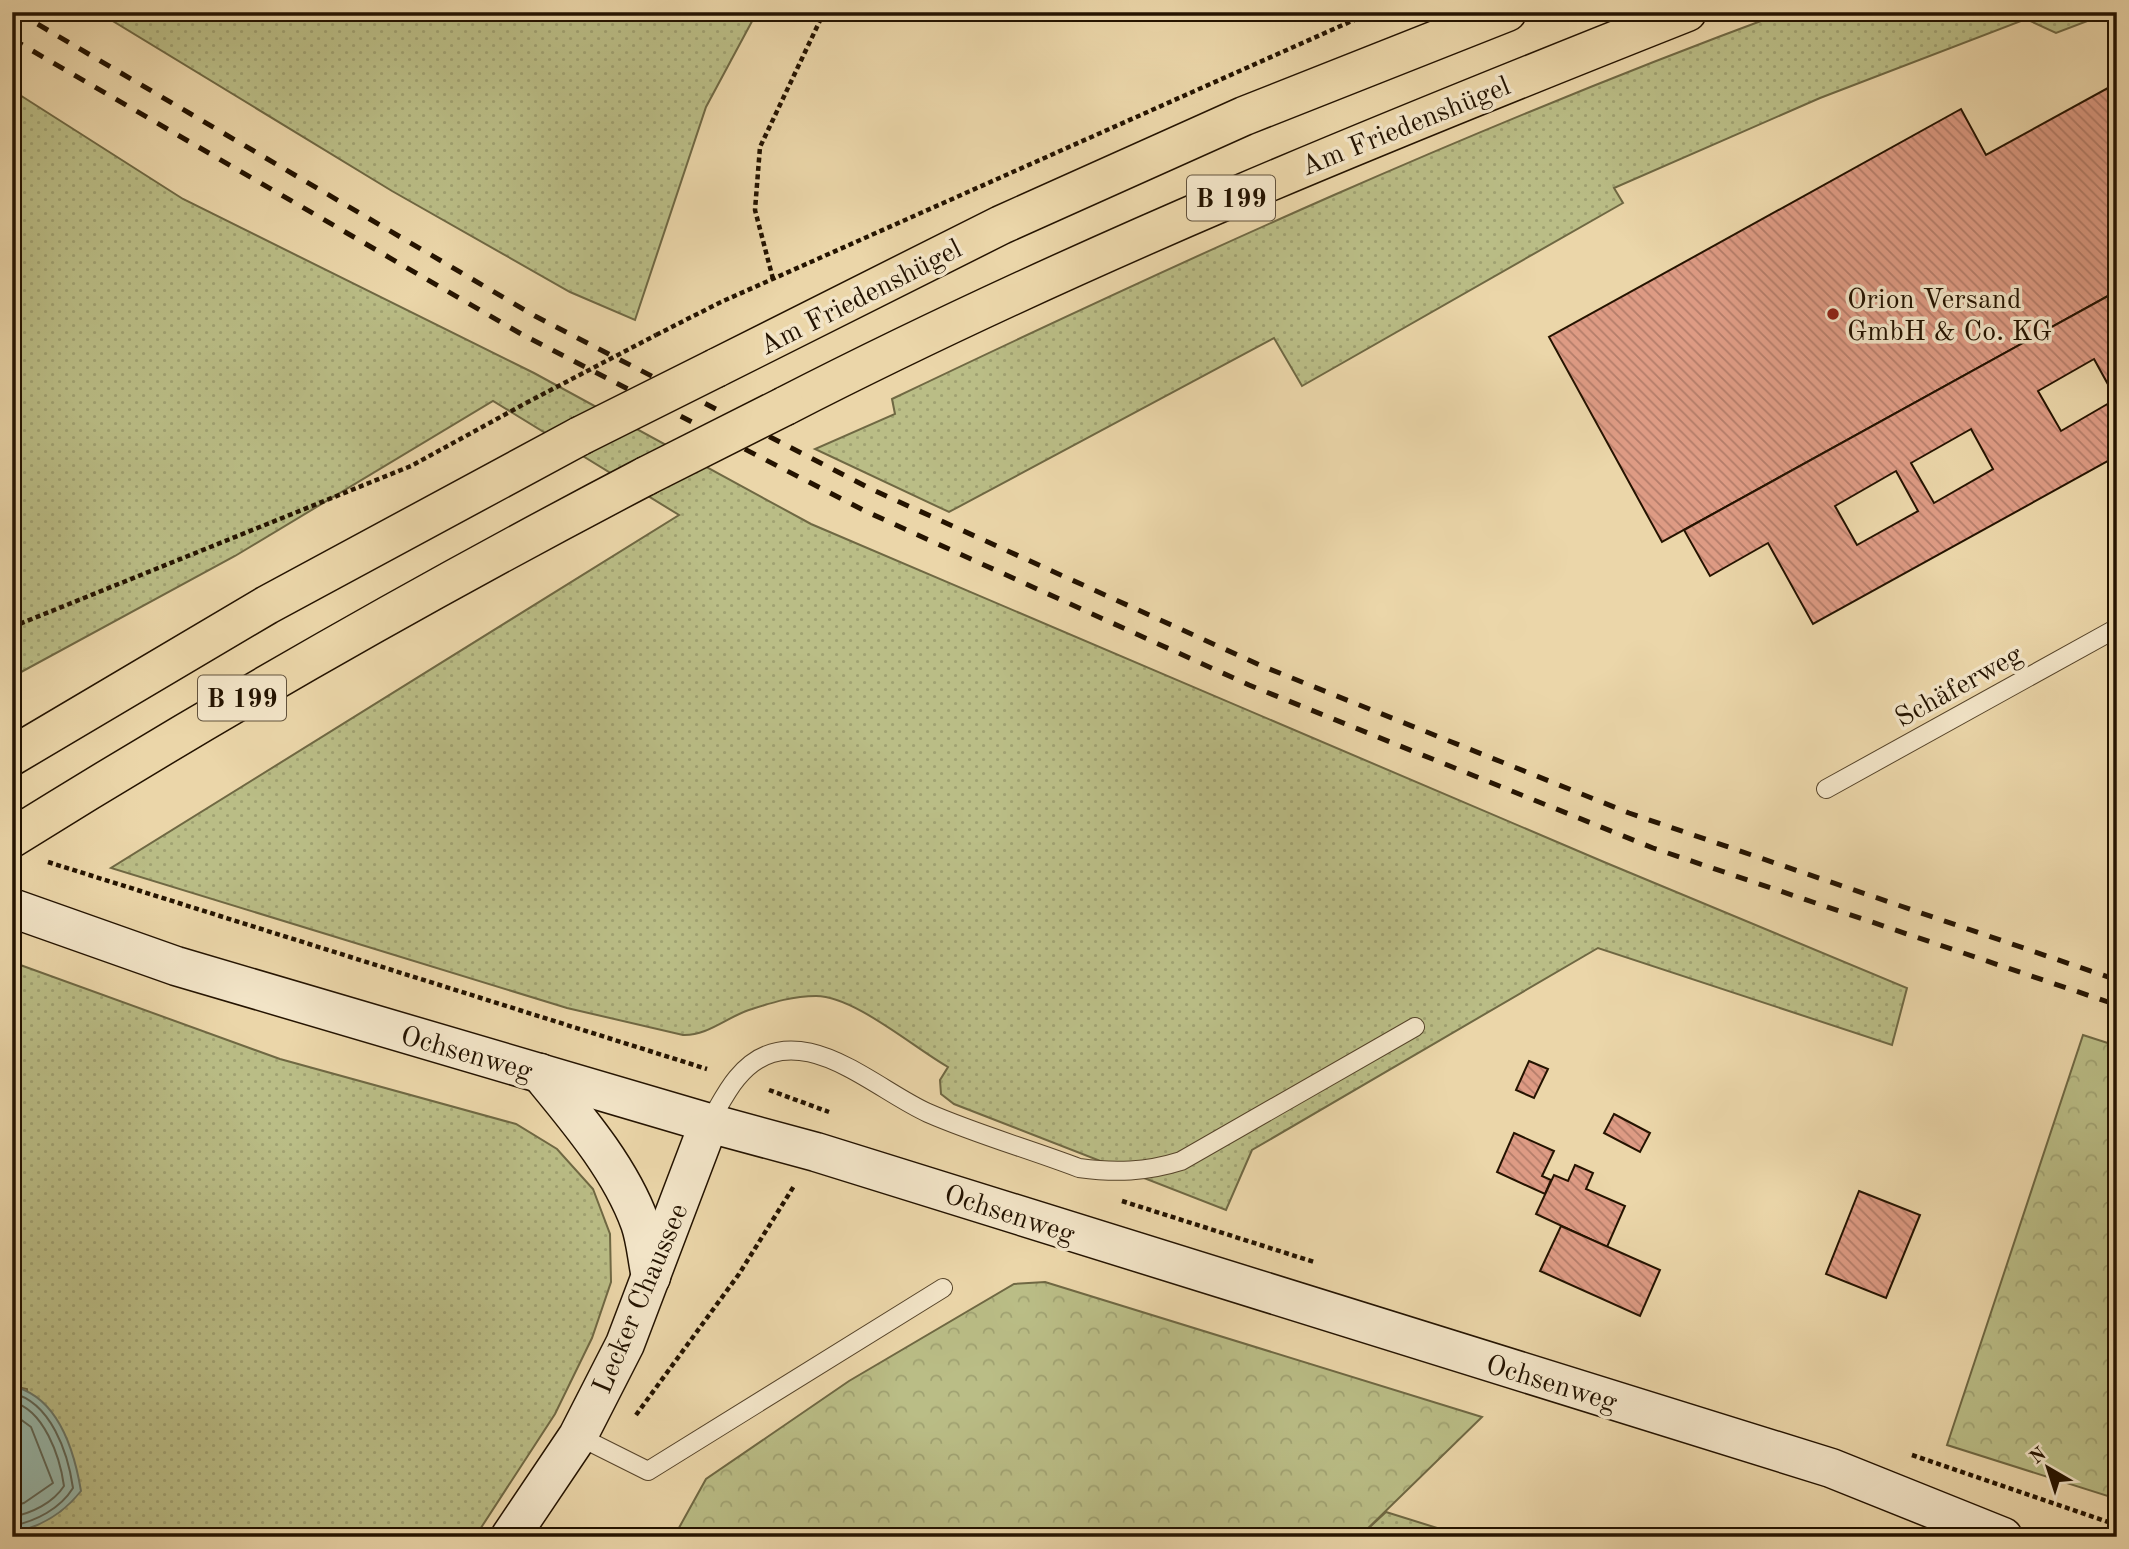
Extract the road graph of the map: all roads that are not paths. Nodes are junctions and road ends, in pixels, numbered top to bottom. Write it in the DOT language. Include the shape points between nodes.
graph roads {
  1 [pos="1507,12"];
  2 [pos="1687,12"];
  3 [pos="2117,628"];
  4 [pos="12,756"];
  5 [pos="1826,789"];
  6 [pos="23,844"];
  7 [pos="12,908"];
  8 [pos="1415,1027"];
  9 [pos="540,1073"];
  10 [pos="709,1123"];
  11 [pos="650,1277"];
  12 [pos="943,1288"];
  13 [pos="594,1444"];
  14 [pos="510,1537"];
  15 [pos="2003,1537"];
  1 -- 4 [label="highway, Am Friedenshügel / B 199, bridge" via="1244,116 1000,225 580,436 267,605"];
  2 -- 6 [label="highway, Am Friedenshügel / B 199, bridge" via="1409,122 1104,252 785,406 469,568 252,692"];
  3 -- 5 [label="lane, Schäferweg"];
  7 -- 9 [label="main road, Ochsenweg" via="176,966"];
  8 -- 10 [label="lane" via="1181,1161 1152,1170 1079,1168 928,1113 838,1060 802,1050 770,1054 737,1078"];
  9 -- 10 [label="main road, Ochsenweg"];
  9 -- 11 [label="main road" via="577,1117 618,1179 640,1224"];
  10 -- 11 [label="main road, Lecker Chaussee"];
  10 -- 15 [label="main road, Ochsenweg" via="816,1152 1831,1468"];
  11 -- 13 [label="main road, Lecker Chaussee"];
  12 -- 13 [label="lane" via="648,1471"];
  13 -- 14 [label="main road, Lecker Chaussee"];
}
